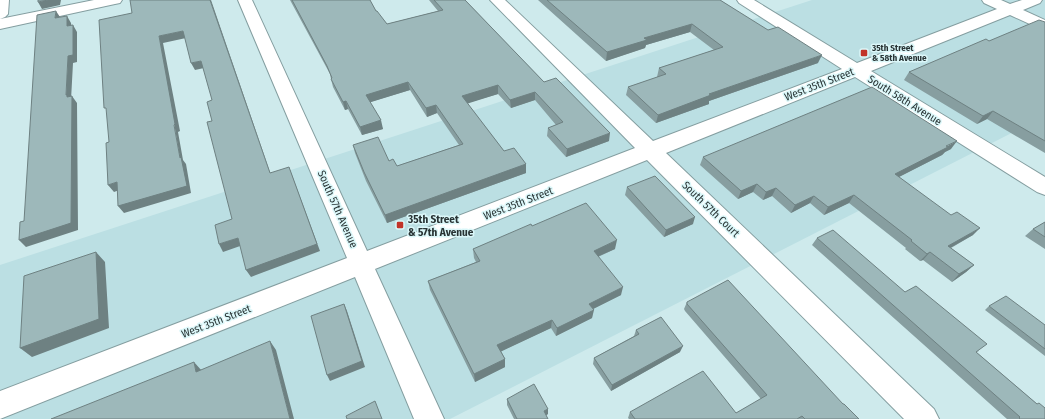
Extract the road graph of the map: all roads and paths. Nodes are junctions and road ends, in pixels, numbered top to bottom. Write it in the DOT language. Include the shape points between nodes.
graph roads {
  1 [pos="2,0"];
  2 [pos="115,0"];
  3 [pos="244,0"];
  4 [pos="497,0"];
  5 [pos="744,0"];
  6 [pos="989,0"];
  7 [pos="1035,0"];
  8 [pos="1010,10"];
  9 [pos="0,14"];
  10 [pos="0,24"];
  11 [pos="1045,26"];
  12 [pos="856,70"];
  13 [pos="650,150"];
  14 [pos="1045,187"];
  15 [pos="362,264"];
  16 [pos="0,405"];
  17 [pos="429,419"];
  18 [pos="924,419"];
  1 -- 9 [label="street"];
  2 -- 10 [label="street"];
  3 -- 15 [label="street, South 57th Avenue"];
  4 -- 13 [label="street, South 57th Court"];
  5 -- 12 [label="street, South 58th Avenue"];
  6 -- 8 [label="street"];
  7 -- 8 [label="street, West 35th Street"];
  8 -- 11 [label="street"];
  8 -- 12 [label="street, West 35th Street"];
  12 -- 13 [label="street, West 35th Street"];
  12 -- 14 [label="street, South 58th Avenue"];
  13 -- 15 [label="street, West 35th Street"];
  13 -- 18 [label="street, South 57th Court"];
  15 -- 16 [label="street, West 35th Street"];
  15 -- 17 [label="street, South 57th Avenue"];
}
